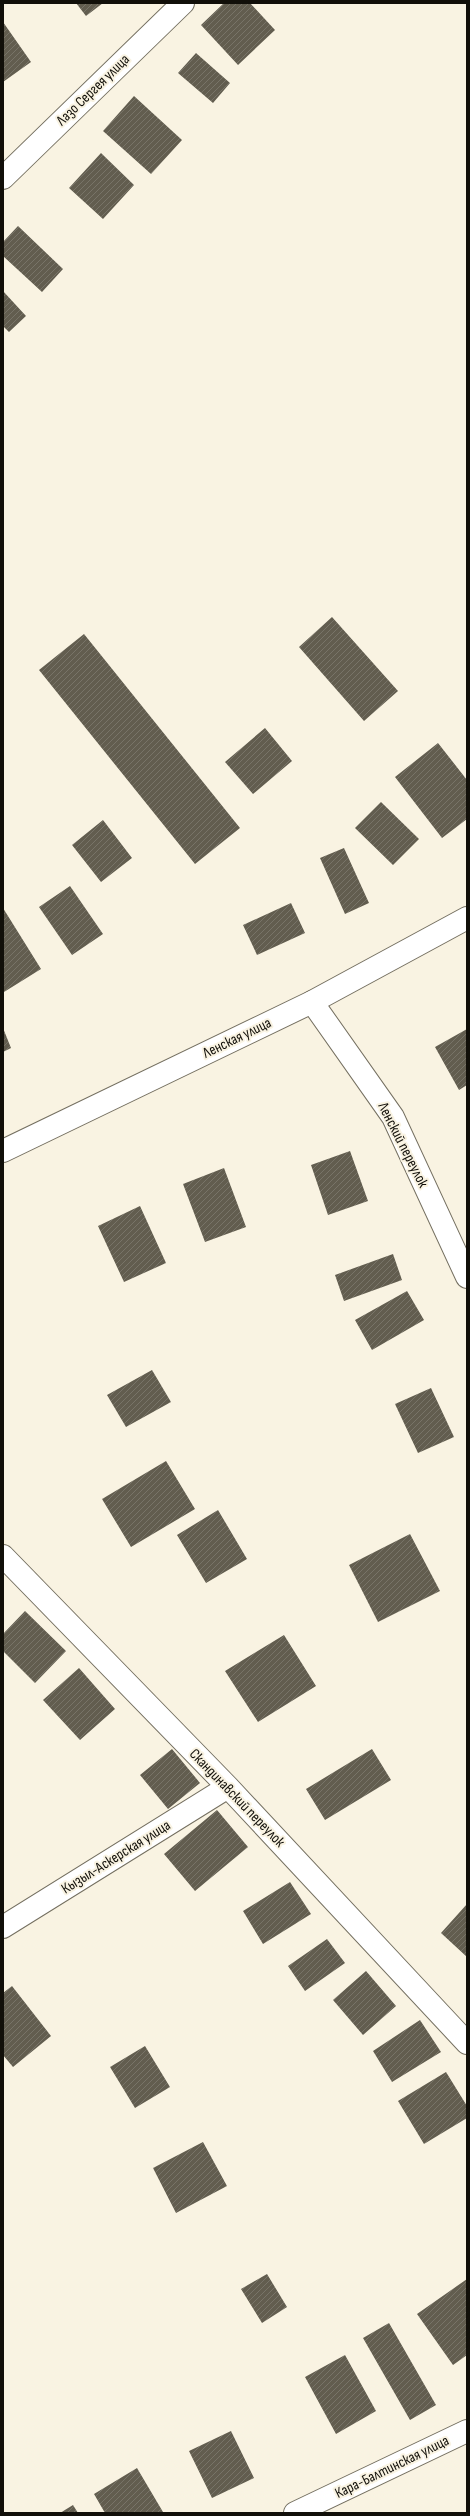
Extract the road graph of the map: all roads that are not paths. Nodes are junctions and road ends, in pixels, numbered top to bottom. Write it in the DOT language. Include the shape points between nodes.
graph roads {
  1 [pos="183,3"];
  2 [pos="3,178"];
  3 [pos="467,918"];
  4 [pos="312,1002"];
  5 [pos="3,1151"];
  6 [pos="467,1277"];
  7 [pos="3,1556"];
  8 [pos="228,1787"];
  9 [pos="3,1927"];
  10 [pos="467,2043"];
  11 [pos="467,2431"];
  12 [pos="295,2513"];
  1 -- 2 [label="street, Лазо Сергея улица"];
  3 -- 4 [label="street, Ленская улица"];
  4 -- 5 [label="street, Ленская улица"];
  4 -- 6 [label="street, Ленский переулок" via="393,1117"];
  7 -- 8 [label="street, Скандинавский переулок"];
  8 -- 9 [label="street, Кызыл-Аскерская улица"];
  8 -- 10 [label="street, Скандинавский переулок"];
  11 -- 12 [label="street, Кара-Балтинская улица"];
}
